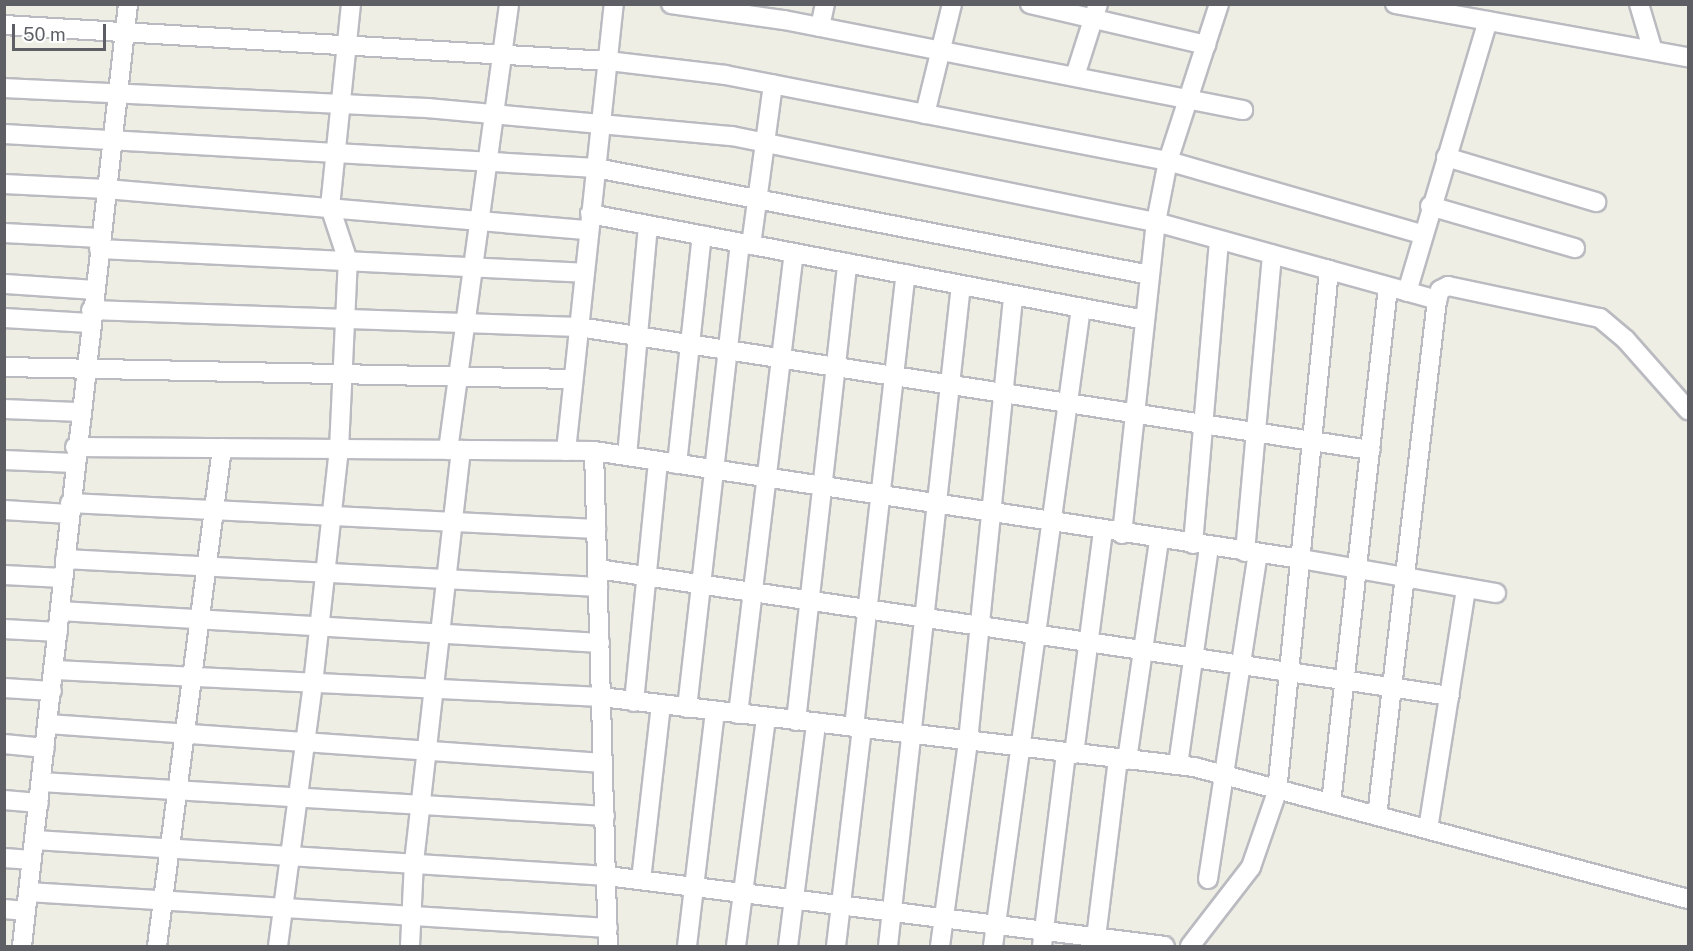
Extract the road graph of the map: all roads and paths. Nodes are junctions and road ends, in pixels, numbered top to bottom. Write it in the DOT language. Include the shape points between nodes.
graph roads {
  1 [pos="128,4"];
  2 [pos="351,4"];
  3 [pos="509,4"];
  4 [pos="614,4"];
  5 [pos="672,4"];
  6 [pos="825,4"];
  7 [pos="952,4"];
  8 [pos="1030,4"];
  9 [pos="1219,4"];
  10 [pos="1395,4"];
  11 [pos="1639,4"];
  12 [pos="786,12"];
  13 [pos="1096,12"];
  14 [pos="1488,21"];
  15 [pos="4,26"];
  16 [pos="820,27"];
  17 [pos="124,32"];
  18 [pos="346,45"];
  19 [pos="1206,45"];
  20 [pos="1652,48"];
  21 [pos="941,50"];
  22 [pos="503,55"];
  23 [pos="1689,57"];
  24 [pos="608,61"];
  25 [pos="1075,76"];
  26 [pos="773,84"];
  27 [pos="4,87"];
  28 [pos="117,93"];
  29 [pos="1189,97"];
  30 [pos="340,103"];
  31 [pos="1243,110"];
  32 [pos="495,114"];
  33 [pos="926,114"];
  34 [pos="601,124"];
  35 [pos="4,134"];
  36 [pos="112,139"];
  37 [pos="765,143"];
  38 [pos="335,152"];
  39 [pos="1446,157"];
  40 [pos="488,160"];
  41 [pos="1168,161"];
  42 [pos="596,168"];
  43 [pos="4,184"];
  44 [pos="106,189"];
  45 [pos="757,198"];
  46 [pos="1596,202"];
  47 [pos="1430,206"];
  48 [pos="330,207"];
  49 [pos="481,220"];
  50 [pos="589,222"];
  51 [pos="1156,222"];
  52 [pos="648,225"];
  53 [pos="4,233"];
  54 [pos="1421,234"];
  55 [pos="702,236"];
  56 [pos="1219,240"];
  57 [pos="99,243"];
  58 [pos="746,244"];
  59 [pos="1575,248"];
  60 [pos="794,253"];
  61 [pos="1272,254"];
  62 [pos="348,261"];
  63 [pos="848,263"];
  64 [pos="474,268"];
  65 [pos="1329,270"];
  66 [pos="584,273"];
  67 [pos="906,274"];
  68 [pos="1150,274"];
  69 [pos="4,284"];
  70 [pos="961,285"];
  71 [pos="1388,287"];
  72 [pos="94,290"];
  73 [pos="1407,292"];
  74 [pos="1013,295"];
  75 [pos="1437,300"];
  76 [pos="1081,308"];
  77 [pos="91,316"];
  78 [pos="4,318"];
  79 [pos="345,319"];
  80 [pos="1145,320"];
  81 [pos="466,323"];
  82 [pos="579,327"];
  83 [pos="638,336"];
  84 [pos="690,345"];
  85 [pos="728,351"];
  86 [pos="781,358"];
  87 [pos="4,367"];
  88 [pos="836,367"];
  89 [pos="84,371"];
  90 [pos="342,375"];
  91 [pos="895,376"];
  92 [pos="458,378"];
  93 [pos="573,379"];
  94 [pos="950,385"];
  95 [pos="1003,393"];
  96 [pos="1068,403"];
  97 [pos="4,409"];
  98 [pos="1689,410"];
  99 [pos="79,412"];
  100 [pos="1135,413"];
  101 [pos="1203,424"];
  102 [pos="1256,432"];
  103 [pos="1312,441"];
  104 [pos="222,448"];
  105 [pos="339,449"];
  106 [pos="454,450"];
  107 [pos="1370,450"];
  108 [pos="567,451"];
  109 [pos="594,451"];
  110 [pos="74,455"];
  111 [pos="627,456"];
  112 [pos="4,460"];
  113 [pos="658,461"];
  114 [pos="677,464"];
  115 [pos="714,470"];
  116 [pos="766,478"];
  117 [pos="822,487"];
  118 [pos="881,496"];
  119 [pos="937,505"];
  120 [pos="69,508"];
  121 [pos="4,510"];
  122 [pos="214,510"];
  123 [pos="991,514"];
  124 [pos="330,516"];
  125 [pos="453,522"];
  126 [pos="1051,523"];
  127 [pos="596,529"];
  128 [pos="1103,531"];
  129 [pos="1122,534"];
  130 [pos="1158,540"];
  131 [pos="1201,545"];
  132 [pos="1252,553"];
  133 [pos="65,559"];
  134 [pos="1301,560"];
  135 [pos="206,567"];
  136 [pos="1357,569"];
  137 [pos="324,573"];
  138 [pos="4,575"];
  139 [pos="646,576"];
  140 [pos="63,578"];
  141 [pos="598,578"];
  142 [pos="1407,578"];
  143 [pos="446,579"];
  144 [pos="701,584"];
  145 [pos="1466,588"];
  146 [pos="753,592"];
  147 [pos="1496,593"];
  148 [pos="810,600"];
  149 [pos="868,609"];
  150 [pos="60,611"];
  151 [pos="926,618"];
  152 [pos="200,619"];
  153 [pos="317,626"];
  154 [pos="979,626"];
  155 [pos="4,629"];
  156 [pos="58,632"];
  157 [pos="440,633"];
  158 [pos="1035,634"];
  159 [pos="1088,642"];
  160 [pos="600,643"];
  161 [pos="1143,650"];
  162 [pos="1193,658"];
  163 [pos="1241,665"];
  164 [pos="1290,669"];
  165 [pos="55,670"];
  166 [pos="1345,678"];
  167 [pos="194,680"];
  168 [pos="313,684"];
  169 [pos="1395,686"];
  170 [pos="4,688"];
  171 [pos="436,690"];
  172 [pos="52,691"];
  173 [pos="1450,696"];
  174 [pos="601,697"];
  175 [pos="634,702"];
  176 [pos="661,705"];
  177 [pos="687,708"];
  178 [pos="715,711"];
  179 [pos="738,714"];
  180 [pos="766,717"];
  181 [pos="796,721"];
  182 [pos="816,723"];
  183 [pos="48,724"];
  184 [pos="858,728"];
  185 [pos="185,734"];
  186 [pos="913,734"];
  187 [pos="968,741"];
  188 [pos="303,742"];
  189 [pos="4,744"];
  190 [pos="1019,747"];
  191 [pos="45,748"];
  192 [pos="427,750"];
  193 [pos="1070,753"];
  194 [pos="1123,759"];
  195 [pos="603,763"];
  196 [pos="1178,765"];
  197 [pos="1224,776"];
  198 [pos="41,782"];
  199 [pos="177,790"];
  200 [pos="1277,792"];
  201 [pos="296,797"];
  202 [pos="4,800"];
  203 [pos="39,803"];
  204 [pos="1331,803"];
  205 [pos="421,805"];
  206 [pos="605,816"];
  207 [pos="1377,816"];
  208 [pos="1428,829"];
  209 [pos="35,840"];
  210 [pos="170,848"];
  211 [pos="289,855"];
  212 [pos="4,858"];
  213 [pos="32,860"];
  214 [pos="414,862"];
  215 [pos="607,876"];
  216 [pos="1208,879"];
  217 [pos="641,880"];
  218 [pos="694,887"];
  219 [pos="28,892"];
  220 [pos="743,893"];
  221 [pos="1689,899"];
  222 [pos="163,900"];
  223 [pos="794,900"];
  224 [pos="840,906"];
  225 [pos="283,908"];
  226 [pos="4,909"];
  227 [pos="26,911"];
  228 [pos="892,912"];
  229 [pos="411,915"];
  230 [pos="944,919"];
  231 [pos="995,925"];
  232 [pos="608,928"];
  233 [pos="1043,939"];
  234 [pos="1095,942"];
  235 [pos="22,946"];
  236 [pos="157,946"];
  237 [pos="278,946"];
  238 [pos="410,946"];
  239 [pos="609,946"];
  240 [pos="687,946"];
  241 [pos="736,946"];
  242 [pos="788,946"];
  243 [pos="836,946"];
  244 [pos="888,946"];
  245 [pos="940,946"];
  246 [pos="993,946"];
  247 [pos="1165,946"];
  248 [pos="1190,946"];
  1 -- 17 [label="street"];
  2 -- 18 [label="street"];
  3 -- 22 [label="street"];
  4 -- 24 [label="street"];
  5 -- 12 [label="street"];
  6 -- 16 [label="street"];
  7 -- 21 [label="street"];
  8 -- 13 [label="street"];
  9 -- 19 [label="street"];
  10 -- 14 [label="street"];
  11 -- 20 [label="street"];
  12 -- 16 [label="street"];
  13 -- 19 [label="street"];
  13 -- 25 [label="street"];
  14 -- 20 [label="street"];
  14 -- 39 [label="street"];
  15 -- 17 [label="street"];
  16 -- 21 [label="street"];
  17 -- 18 [label="street"];
  17 -- 28 [label="street"];
  18 -- 22 [label="street"];
  18 -- 30 [label="street"];
  19 -- 29 [label="street"];
  20 -- 23 [label="street"];
  21 -- 25 [label="street"];
  21 -- 33 [label="street"];
  22 -- 24 [label="street"];
  22 -- 32 [label="street"];
  24 -- 26 [label="street"];
  24 -- 34 [label="street"];
  25 -- 29 [label="street"];
  26 -- 33 [label="street"];
  26 -- 37 [label="street"];
  27 -- 28 [label="street"];
  28 -- 30 [label="street"];
  28 -- 36 [label="street"];
  29 -- 31 [label="street"];
  29 -- 41 [label="street"];
  30 -- 32 [label="street"];
  30 -- 38 [label="street"];
  32 -- 34 [label="street"];
  32 -- 40 [label="street"];
  33 -- 41 [label="street"];
  34 -- 37 [label="street"];
  34 -- 42 [label="street"];
  35 -- 36 [label="street"];
  36 -- 38 [label="street"];
  36 -- 44 [label="street"];
  37 -- 45 [label="street"];
  37 -- 51 [label="street"];
  38 -- 40 [label="street"];
  38 -- 48 [label="street"];
  39 -- 46 [label="street"];
  39 -- 47 [label="street"];
  40 -- 42 [label="street"];
  40 -- 49 [label="street"];
  41 -- 51 [label="street"];
  41 -- 54 [label="street"];
  42 -- 45 [label="street"];
  42 -- 50 [label="street"];
  43 -- 44 [label="street"];
  44 -- 48 [label="street"];
  44 -- 57 [label="street"];
  45 -- 58 [label="street"];
  45 -- 68 [label="street"];
  47 -- 54 [label="street"];
  47 -- 59 [label="street"];
  48 -- 49 [label="street"];
  48 -- 62 [label="street"];
  49 -- 50 [label="street"];
  49 -- 64 [label="street"];
  50 -- 52 [label="street"];
  50 -- 66 [label="street"];
  51 -- 56 [label="street"];
  51 -- 68 [label="street"];
  52 -- 55 [label="street"];
  52 -- 83 [label="street"];
  53 -- 57 [label="street"];
  54 -- 73 [label="street"];
  55 -- 58 [label="street"];
  55 -- 84 [label="street"];
  56 -- 61 [label="street"];
  56 -- 101 [label="street"];
  57 -- 62 [label="street"];
  57 -- 72 [label="street"];
  58 -- 60 [label="street"];
  58 -- 85 [label="street"];
  60 -- 63 [label="street"];
  60 -- 86 [label="street"];
  61 -- 65 [label="street"];
  61 -- 102 [label="street"];
  62 -- 64 [label="street"];
  62 -- 79 [label="street"];
  63 -- 67 [label="street"];
  63 -- 88 [label="street"];
  64 -- 66 [label="street"];
  64 -- 81 [label="street"];
  65 -- 71 [label="street"];
  65 -- 103 [label="street"];
  66 -- 82 [label="street"];
  67 -- 70 [label="street"];
  67 -- 91 [label="street"];
  68 -- 80 [label="street"];
  69 -- 72 [label="street"];
  70 -- 74 [label="street"];
  70 -- 94 [label="street"];
  71 -- 73 [label="street"];
  71 -- 107 [label="street"];
  72 -- 77 [label="street"];
  73 -- 75 [label="street"];
  74 -- 76 [label="street"];
  74 -- 95 [label="street"];
  75 -- 98 [label="street" via="1440,291 1448,286 1600,318 1626,340"];
  75 -- 142 [label="street"];
  76 -- 80 [label="street"];
  76 -- 96 [label="street"];
  77 -- 78 [label="street"];
  77 -- 79 [label="street"];
  77 -- 89 [label="street"];
  79 -- 81 [label="street"];
  79 -- 90 [label="street"];
  80 -- 100 [label="street"];
  81 -- 82 [label="street"];
  81 -- 92 [label="street"];
  82 -- 83 [label="street"];
  82 -- 93 [label="street"];
  83 -- 84 [label="street"];
  83 -- 111 [label="street"];
  84 -- 85 [label="street"];
  84 -- 114 [label="street"];
  85 -- 86 [label="street"];
  85 -- 115 [label="street"];
  86 -- 88 [label="street"];
  86 -- 116 [label="street"];
  87 -- 89 [label="street"];
  88 -- 91 [label="street"];
  88 -- 117 [label="street"];
  89 -- 90 [label="street"];
  89 -- 99 [label="street"];
  90 -- 92 [label="street"];
  90 -- 105 [label="street"];
  91 -- 94 [label="street"];
  91 -- 118 [label="street"];
  92 -- 93 [label="street"];
  92 -- 106 [label="street"];
  93 -- 108 [label="street"];
  94 -- 95 [label="street"];
  94 -- 119 [label="street"];
  95 -- 96 [label="street"];
  95 -- 123 [label="street"];
  96 -- 100 [label="street"];
  96 -- 126 [label="street"];
  97 -- 99 [label="street"];
  99 -- 110 [label="street"];
  100 -- 101 [label="street"];
  100 -- 129 [label="street"];
  101 -- 102 [label="street"];
  101 -- 131 [label="street"];
  102 -- 103 [label="street"];
  102 -- 132 [label="street"];
  103 -- 107 [label="street"];
  103 -- 134 [label="street"];
  104 -- 105 [label="street"];
  104 -- 110 [label="street"];
  104 -- 122 [label="street"];
  105 -- 106 [label="street"];
  105 -- 124 [label="street"];
  106 -- 108 [label="street"];
  106 -- 125 [label="street"];
  107 -- 136 [label="street"];
  108 -- 109 [label="street"];
  109 -- 111 [label="street"];
  109 -- 127 [label="street"];
  110 -- 112 [label="street"];
  110 -- 120 [label="street"];
  111 -- 113 [label="street"];
  113 -- 114 [label="street"];
  113 -- 139 [label="street"];
  114 -- 115 [label="street"];
  115 -- 116 [label="street"];
  115 -- 144 [label="street"];
  116 -- 117 [label="street"];
  116 -- 146 [label="street"];
  117 -- 118 [label="street"];
  117 -- 148 [label="street"];
  118 -- 119 [label="street"];
  118 -- 149 [label="street"];
  119 -- 123 [label="street"];
  119 -- 151 [label="street"];
  120 -- 121 [label="street"];
  120 -- 122 [label="street"];
  120 -- 133 [label="street"];
  122 -- 124 [label="street"];
  122 -- 135 [label="street"];
  123 -- 126 [label="street"];
  123 -- 154 [label="street"];
  124 -- 125 [label="street"];
  124 -- 137 [label="street"];
  125 -- 127 [label="street"];
  125 -- 143 [label="street"];
  126 -- 128 [label="street"];
  126 -- 158 [label="street"];
  127 -- 141 [label="street"];
  128 -- 129 [label="street"];
  128 -- 159 [label="street"];
  129 -- 130 [label="street"];
  130 -- 131 [label="street"];
  130 -- 161 [label="street"];
  131 -- 132 [label="street"];
  131 -- 162 [label="street"];
  132 -- 134 [label="street"];
  132 -- 163 [label="street"];
  133 -- 135 [label="street"];
  133 -- 140 [label="street"];
  134 -- 136 [label="street"];
  134 -- 164 [label="street"];
  135 -- 137 [label="street"];
  135 -- 152 [label="street"];
  136 -- 142 [label="street"];
  136 -- 166 [label="street"];
  137 -- 143 [label="street"];
  137 -- 153 [label="street"];
  138 -- 140 [label="street"];
  139 -- 141 [label="street"];
  139 -- 144 [label="street"];
  139 -- 175 [label="street"];
  140 -- 150 [label="street"];
  141 -- 143 [label="street"];
  141 -- 160 [label="street"];
  142 -- 145 [label="street"];
  142 -- 169 [label="street"];
  143 -- 157 [label="street"];
  144 -- 146 [label="street"];
  144 -- 177 [label="street"];
  145 -- 147 [label="street"];
  145 -- 173 [label="street"];
  146 -- 148 [label="street"];
  146 -- 179 [label="street"];
  148 -- 149 [label="street"];
  148 -- 181 [label="street"];
  149 -- 151 [label="street"];
  149 -- 184 [label="street"];
  150 -- 152 [label="street"];
  150 -- 156 [label="street"];
  151 -- 154 [label="street"];
  151 -- 186 [label="street"];
  152 -- 153 [label="street"];
  152 -- 167 [label="street"];
  153 -- 157 [label="street"];
  153 -- 168 [label="street"];
  154 -- 158 [label="street"];
  154 -- 187 [label="street"];
  155 -- 156 [label="street"];
  156 -- 165 [label="street"];
  157 -- 160 [label="street"];
  157 -- 171 [label="street"];
  158 -- 159 [label="street"];
  158 -- 190 [label="street"];
  159 -- 161 [label="street"];
  159 -- 193 [label="street"];
  160 -- 174 [label="street"];
  161 -- 162 [label="street"];
  161 -- 194 [label="street"];
  162 -- 163 [label="street"];
  162 -- 196 [label="street"];
  163 -- 164 [label="street"];
  163 -- 197 [label="street"];
  164 -- 166 [label="street"];
  164 -- 200 [label="street"];
  165 -- 167 [label="street"];
  165 -- 172 [label="street"];
  166 -- 169 [label="street"];
  166 -- 204 [label="street"];
  167 -- 168 [label="street"];
  167 -- 185 [label="street"];
  168 -- 171 [label="street"];
  168 -- 188 [label="street"];
  169 -- 173 [label="street"];
  169 -- 207 [label="street"];
  170 -- 172 [label="street"];
  171 -- 174 [label="street"];
  171 -- 192 [label="street"];
  172 -- 183 [label="street"];
  173 -- 208 [label="street"];
  174 -- 175 [label="street"];
  174 -- 195 [label="street"];
  175 -- 176 [label="street"];
  176 -- 177 [label="street"];
  176 -- 217 [label="street"];
  177 -- 178 [label="street"];
  178 -- 179 [label="street"];
  178 -- 218 [label="street"];
  179 -- 180 [label="street"];
  180 -- 181 [label="street"];
  180 -- 220 [label="street"];
  181 -- 182 [label="street"];
  182 -- 184 [label="street"];
  182 -- 223 [label="street"];
  183 -- 185 [label="street"];
  183 -- 191 [label="street"];
  184 -- 186 [label="street"];
  184 -- 224 [label="street"];
  185 -- 188 [label="street"];
  185 -- 199 [label="street"];
  186 -- 187 [label="street"];
  186 -- 228 [label="street"];
  187 -- 190 [label="street"];
  187 -- 230 [label="street"];
  188 -- 192 [label="street"];
  188 -- 201 [label="street"];
  189 -- 191 [label="street"];
  190 -- 193 [label="street"];
  190 -- 231 [label="street"];
  191 -- 198 [label="street"];
  192 -- 195 [label="street"];
  192 -- 205 [label="street"];
  193 -- 194 [label="street"];
  193 -- 233 [label="street"];
  194 -- 196 [label="street"];
  194 -- 234 [label="street"];
  195 -- 206 [label="street"];
  196 -- 197 [label="street"];
  197 -- 200 [label="street"];
  197 -- 216 [label="street"];
  198 -- 199 [label="street"];
  198 -- 203 [label="street"];
  199 -- 201 [label="street"];
  199 -- 210 [label="street"];
  200 -- 204 [label="street"];
  200 -- 248 [label="street" via="1251,867"];
  201 -- 205 [label="street"];
  201 -- 211 [label="street"];
  202 -- 203 [label="street"];
  203 -- 209 [label="street"];
  204 -- 207 [label="street"];
  205 -- 206 [label="street"];
  205 -- 214 [label="street"];
  206 -- 215 [label="street"];
  207 -- 208 [label="street"];
  208 -- 221 [label="street"];
  209 -- 210 [label="street"];
  209 -- 213 [label="street"];
  210 -- 211 [label="street"];
  210 -- 222 [label="street"];
  211 -- 214 [label="street"];
  211 -- 225 [label="street"];
  212 -- 213 [label="street"];
  213 -- 219 [label="street"];
  214 -- 215 [label="street"];
  214 -- 229 [label="street"];
  215 -- 217 [label="street"];
  215 -- 232 [label="street"];
  217 -- 218 [label="street"];
  218 -- 220 [label="street"];
  218 -- 240 [label="street"];
  219 -- 222 [label="street"];
  219 -- 227 [label="street"];
  220 -- 223 [label="street"];
  220 -- 241 [label="street"];
  222 -- 225 [label="street"];
  222 -- 236 [label="street"];
  223 -- 224 [label="street"];
  223 -- 242 [label="street"];
  224 -- 228 [label="street"];
  224 -- 243 [label="street"];
  225 -- 229 [label="street"];
  225 -- 237 [label="street"];
  226 -- 227 [label="street"];
  227 -- 235 [label="street"];
  228 -- 230 [label="street"];
  228 -- 244 [label="street"];
  229 -- 232 [label="street"];
  229 -- 238 [label="street"];
  230 -- 231 [label="street"];
  230 -- 245 [label="street"];
  231 -- 233 [label="street"];
  231 -- 246 [label="street"];
  232 -- 239 [label="street"];
  233 -- 234 [label="street"];
  234 -- 247 [label="street"];
}
